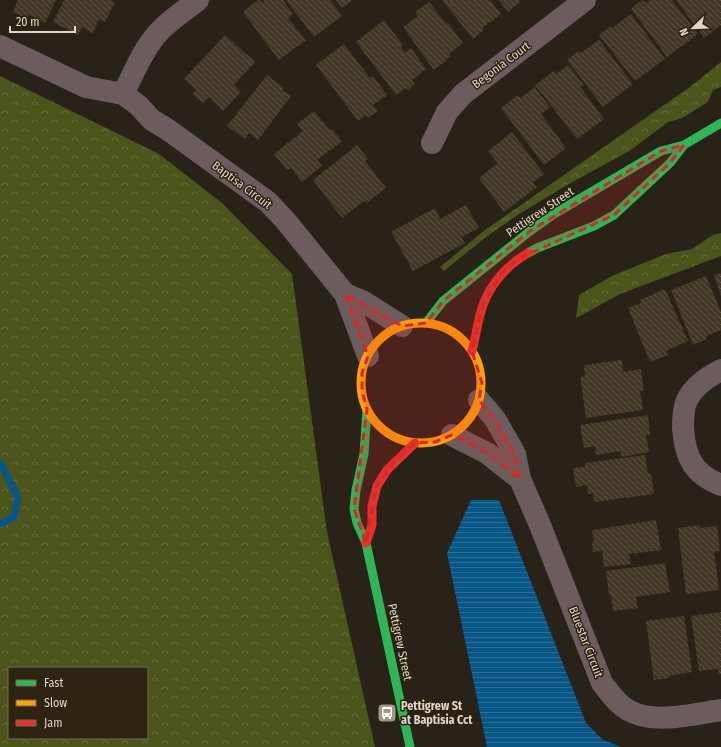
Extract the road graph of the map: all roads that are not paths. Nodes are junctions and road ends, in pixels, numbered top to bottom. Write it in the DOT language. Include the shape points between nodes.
graph roads {
  1 [pos="198,0"];
  2 [pos="585,0"];
  3 [pos="0,46"];
  4 [pos="123,94"];
  5 [pos="721,123"];
  6 [pos="432,143"];
  7 [pos="684,145"];
  8 [pos="344,294"];
  9 [pos="426,323"];
  10 [pos="402,326"];
  11 [pos="472,351"];
  12 [pos="368,356"];
  13 [pos="721,370"];
  14 [pos="479,400"];
  15 [pos="367,409"];
  16 [pos="452,435"];
  17 [pos="415,443"];
  18 [pos="520,479"];
  19 [pos="721,485"];
  20 [pos="366,543"];
  21 [pos="721,710"];
  22 [pos="410,747"];
  1 -- 4 [label="street" via="156,35"];
  2 -- 6 [label="street, Begonia Court" via="463,94 447,112"];
  3 -- 4 [label="street, Baptisa Circuit" via="86,87"];
  4 -- 8 [label="street, Baptisa Circuit" via="152,120 268,202"];
  5 -- 7 [label="main road, Pettigrew Street"];
  7 -- 9 [label="main road, Pettigrew Street" via="661,151 554,214 443,301"];
  7 -- 11 [label="main road, Pettigrew Street" via="670,163 614,215 588,229 538,248 518,259 502,273 483,305"];
  8 -- 10 [label="street, Baptisa Circuit" via="364,302"];
  8 -- 12 [label="street, Baptisa Circuit"];
  9 -- 10 [label="main road"];
  9 -- 11 [label="main road" via="444,327 460,337"];
  10 -- 12 [label="main road" via="376,343"];
  11 -- 14 [label="main road" via="479,366 482,383"];
  12 -- 15 [label="main road" via="362,373 362,391"];
  13 -- 19 [label="street" via="694,389 686,402 683,422 684,442 696,470 708,480"];
  14 -- 16 [label="main road" via="474,414"];
  14 -- 18 [label="street, Bluestar Circuit" via="495,419 515,454"];
  15 -- 17 [label="main road" via="379,426 396,438"];
  15 -- 20 [label="main road, Pettigrew Street" via="364,454 354,509 357,524"];
  16 -- 17 [label="main road" via="435,442"];
  16 -- 18 [label="street, Bluestar Circuit" via="487,453"];
  17 -- 20 [label="main road, Pettigrew Street" via="383,474 376,487 372,524"];
  18 -- 21 [label="street, Bluestar Circuit" via="602,683 614,699 643,717"];
  20 -- 22 [label="main road, Pettigrew Street"];
}
